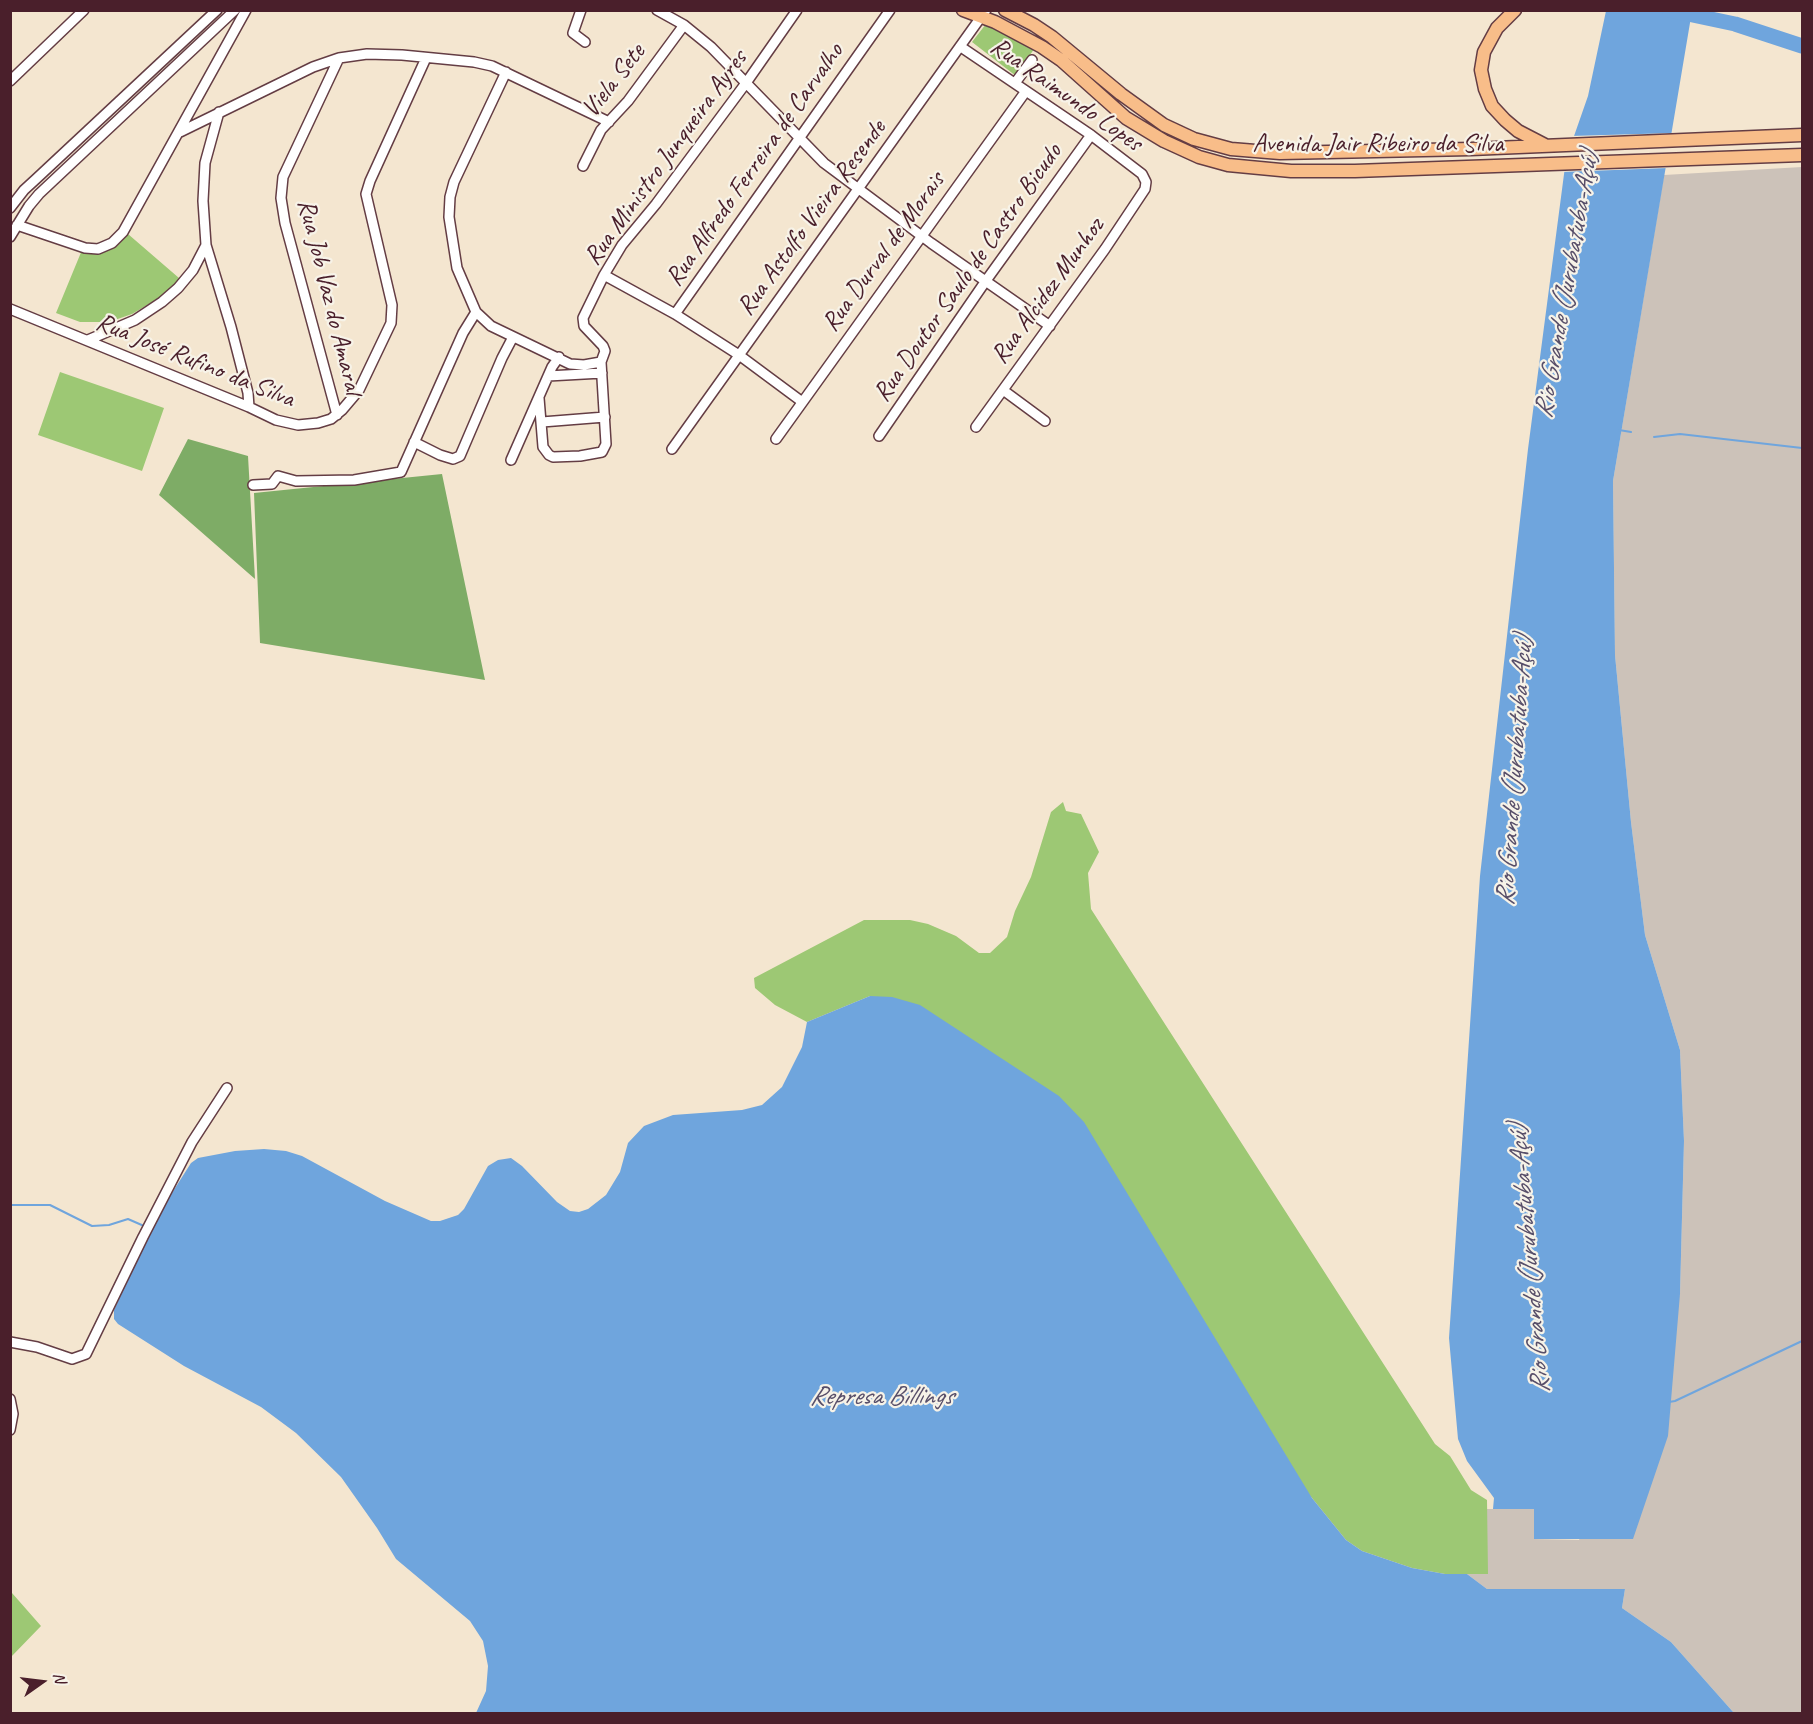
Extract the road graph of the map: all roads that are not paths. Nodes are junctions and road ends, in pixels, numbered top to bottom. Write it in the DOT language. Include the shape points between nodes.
graph roads {
  1 [pos="84,10"];
  2 [pos="217,10"];
  3 [pos="235,10"];
  4 [pos="246,10"];
  5 [pos="581,10"];
  6 [pos="657,10"];
  7 [pos="797,10"];
  8 [pos="890,10"];
  9 [pos="963,10"];
  10 [pos="1005,10"];
  11 [pos="1515,10"];
  12 [pos="984,14"];
  13 [pos="684,25"];
  14 [pos="585,42"];
  15 [pos="961,47"];
  16 [pos="339,58"];
  17 [pos="426,58"];
  18 [pos="1032,60"];
  19 [pos="506,72"];
  20 [pos="10,81"];
  21 [pos="746,83"];
  22 [pos="1015,83"];
  23 [pos="1026,91"];
  24 [pos="219,112"];
  25 [pos="609,122"];
  26 [pos="180,132"];
  27 [pos="1091,135"];
  28 [pos="1803,135"];
  29 [pos="799,138"];
  30 [pos="1194,139"];
  31 [pos="1546,146"];
  32 [pos="1178,147"];
  33 [pos="1803,155"];
  34 [pos="584,166"];
  35 [pos="1145,178"];
  36 [pos="858,190"];
  37 [pos="10,208"];
  38 [pos="17,225"];
  39 [pos="922,235"];
  40 [pos="10,237"];
  41 [pos="206,245"];
  42 [pos="604,275"];
  43 [pos="985,282"];
  44 [pos="10,309"];
  45 [pos="476,312"];
  46 [pos="675,314"];
  47 [pos="1050,326"];
  48 [pos="513,337"];
  49 [pos="88,340"];
  50 [pos="739,355"];
  51 [pos="559,357"];
  52 [pos="601,362"];
  53 [pos="602,373"];
  54 [pos="548,376"];
  55 [pos="1003,390"];
  56 [pos="539,398"];
  57 [pos="801,401"];
  58 [pos="249,407"];
  59 [pos="337,415"];
  60 [pos="605,417"];
  61 [pos="1045,421"];
  62 [pos="542,422"];
  63 [pos="976,427"];
  64 [pos="879,436"];
  65 [pos="776,438"];
  66 [pos="414,442"];
  67 [pos="672,449"];
  68 [pos="511,460"];
  69 [pos="253,485"];
  70 [pos="227,1088"];
  71 [pos="10,1342"];
  72 [pos="10,1399"];
  73 [pos="10,1430"];
  1 -- 20 [label="street"];
  2 -- 37 [label="street" via="24,190"];
  3 -- 38 [label="street" via="39,194"];
  4 -- 26 [label="street"];
  5 -- 14 [label="street" via="573,33"];
  6 -- 13 [label="street"];
  7 -- 21 [label="street, Rua Ministro Junqueira Ayres"];
  8 -- 29 [label="street, Rua Alfredo Ferreira de Carvalho"];
  9 -- 12 [label="main road, Avenida Jair Ribeiro da Silva"];
  10 -- 30 [label="main road, Avenida Jair Ribeiro da Silva" via="1052,37 1154,118"];
  11 -- 31 [label="main road" via="1497,28 1484,52 1481,70 1485,89 1492,106 1505,120"];
  12 -- 15 [label="street, Rua Astolfo Vieira Resende"];
  12 -- 32 [label="main road, Avenida Jair Ribeiro da Silva" via="1061,60 1126,118"];
  13 -- 21 [label="street"];
  13 -- 25 [label="street, Viela Sete"];
  15 -- 22 [label="street, Rua Raimundo Lopes"];
  15 -- 36 [label="street, Rua Astolfo Vieira Resende"];
  16 -- 17 [label="street" via="388,54"];
  16 -- 24 [label="street"];
  16 -- 59 [label="street, Rua Job Vaz do Amaral" via="281,183 285,224"];
  17 -- 19 [label="street" via="485,64"];
  17 -- 59 [label="street" via="366,194 392,305 391,323 359,390"];
  18 -- 22 [label="street"];
  19 -- 25 [label="street"];
  19 -- 45 [label="street" via="450,197 455,260"];
  21 -- 29 [label="street"];
  21 -- 42 [label="street, Rua Ministro Junqueira Ayres" via="622,245"];
  22 -- 23 [label="street, Rua Raimundo Lopes"];
  23 -- 27 [label="street, Rua Raimundo Lopes"];
  23 -- 39 [label="street, Rua Durval de Morais"];
  24 -- 26 [label="street"];
  24 -- 41 [label="street" via="205,163"];
  25 -- 34 [label="street, Viela Sete"];
  26 -- 38 [label="street" via="123,232 105,247 85,248"];
  27 -- 35 [label="street, Rua Raimundo Lopes"];
  27 -- 43 [label="street, Rua Doutor Saulo de Castro Bicudo"];
  28 -- 31 [label="main road, Avenida Jair Ribeiro da Silva"];
  29 -- 36 [label="street"];
  29 -- 46 [label="street, Rua Alfredo Ferreira de Carvalho"];
  30 -- 31 [label="main road, Avenida Jair Ribeiro da Silva" via="1260,153"];
  30 -- 32 [label="main road"];
  32 -- 33 [label="main road, Avenida Jair Ribeiro da Silva" via="1228,165 1355,171"];
  35 -- 47 [label="street, Rua Alcidez Munhoz" via="1145,189"];
  36 -- 39 [label="street"];
  36 -- 50 [label="street, Rua Astolfo Vieira Resende"];
  38 -- 40 [label="street"];
  39 -- 43 [label="street"];
  39 -- 57 [label="street, Rua Durval de Morais"];
  41 -- 49 [label="street" via="193,270 162,302 135,320"];
  41 -- 58 [label="street" via="231,327"];
  42 -- 46 [label="street"];
  42 -- 52 [label="street, Rua Ministro Junqueira Ayres" via="583,318 584,326 603,346"];
  43 -- 47 [label="street"];
  43 -- 64 [label="street, Rua Doutor Saulo de Castro Bicudo"];
  44 -- 49 [label="street, Rua José Rufino da Silva"];
  45 -- 48 [label="street" via="491,326"];
  45 -- 66 [label="street"];
  46 -- 50 [label="street"];
  47 -- 55 [label="street, Rua Alcidez Munhoz"];
  48 -- 51 [label="street"];
  48 -- 66 [label="street" via="460,456 453,459"];
  49 -- 58 [label="street, Rua José Rufino da Silva"];
  50 -- 57 [label="street"];
  50 -- 67 [label="street, Rua Astolfo Vieira Resende"];
  51 -- 52 [label="street" via="576,365"];
  51 -- 54 [label="street"];
  52 -- 53 [label="street"];
  53 -- 54 [label="street"];
  53 -- 60 [label="street"];
  54 -- 56 [label="street"];
  55 -- 61 [label="street"];
  55 -- 63 [label="street, Rua Alcidez Munhoz"];
  56 -- 62 [label="street"];
  56 -- 68 [label="street"];
  57 -- 65 [label="street, Rua Durval de Morais"];
  58 -- 59 [label="street, Rua José Rufino da Silva" via="298,425 325,422"];
  60 -- 62 [label="street"];
  60 -- 62 [label="street" via="604,450 580,456 549,455 543,447"];
  66 -- 69 [label="street" via="401,471 354,480 296,481 278,476 272,484"];
  70 -- 71 [label="street" via="192,1142 86,1354 72,1359"];
  72 -- 73 [label="street"];
}
